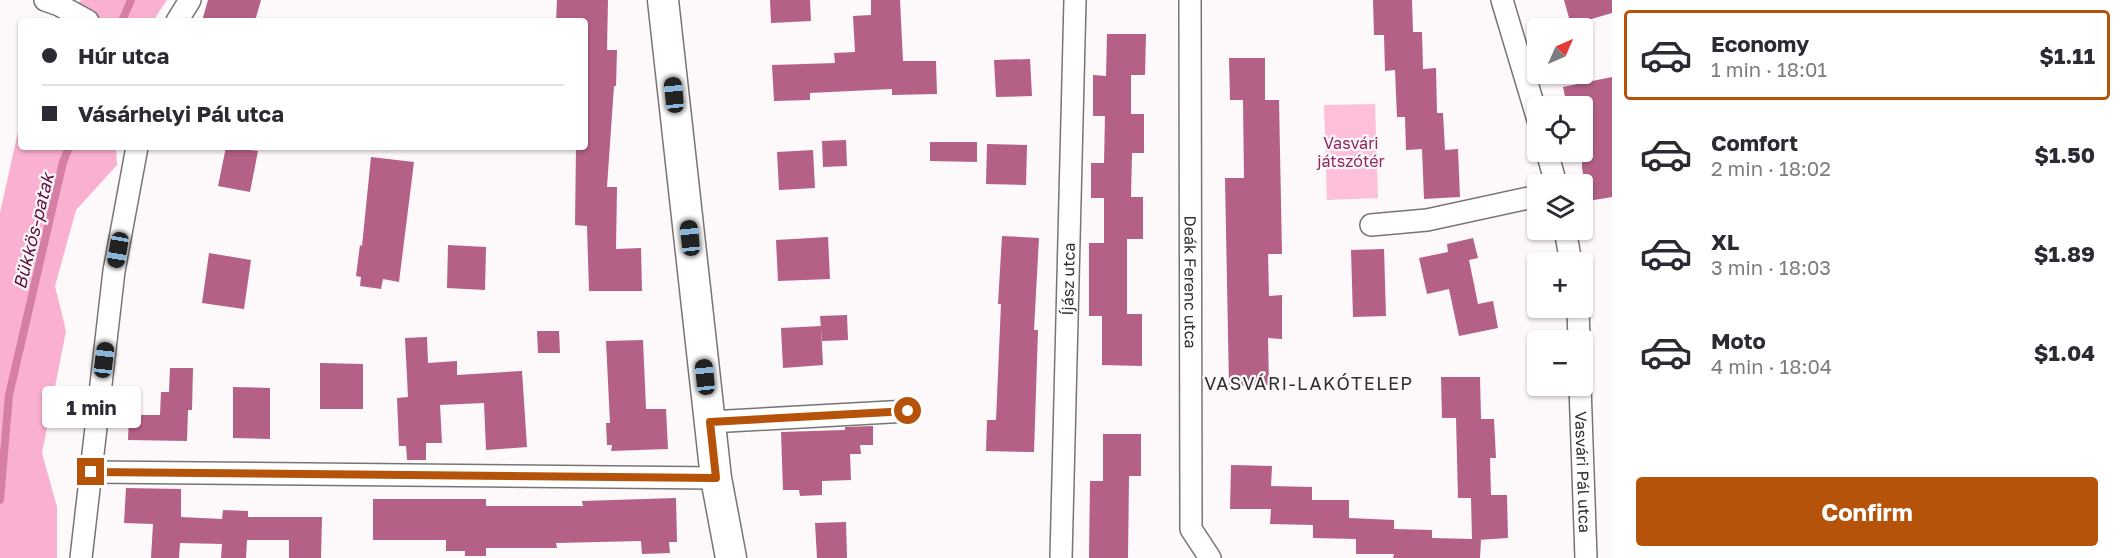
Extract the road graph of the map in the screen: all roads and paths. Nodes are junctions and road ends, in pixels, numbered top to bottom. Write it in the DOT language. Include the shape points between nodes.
graph roads {
  1 [pos="45,0"];
  2 [pos="190,0"];
  3 [pos="663,0"];
  4 [pos="1075,0"];
  5 [pos="1190,0"];
  6 [pos="1502,0"];
  7 [pos="83,18"];
  8 [pos="179,18"];
  9 [pos="1531,96"];
  10 [pos="136,150"];
  11 [pos="1527,198"];
  12 [pos="1371,225"];
  13 [pos="1580,396"];
  14 [pos="908,411"];
  15 [pos="710,422"];
  16 [pos="91,472"];
  17 [pos="716,478"];
  18 [pos="81,558"];
  19 [pos="731,558"];
  20 [pos="1060,558"];
  21 [pos="1210,558"];
  22 [pos="1586,558"];
  1 -- 7 [label="street"];
  2 -- 8 [label="street"];
  3 -- 15 [label="main road"];
  4 -- 20 [label="street, Íjász utca"];
  5 -- 21 [label="street, Deák Ferenc utca" via="1191,529"];
  6 -- 9 [label="street"];
  10 -- 16 [label="street" via="114,271"];
  11 -- 12 [label="street" via="1427,220"];
  13 -- 22 [label="street, Vasvári Pál utca"];
  14 -- 15 [label="street"];
  15 -- 17 [label="main road"];
  16 -- 17 [label="street"];
  16 -- 18 [label="street"];
  17 -- 19 [label="main road"];
}
